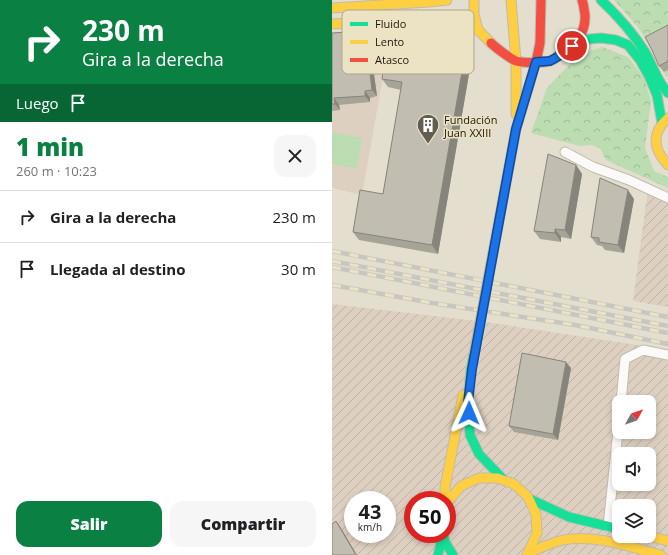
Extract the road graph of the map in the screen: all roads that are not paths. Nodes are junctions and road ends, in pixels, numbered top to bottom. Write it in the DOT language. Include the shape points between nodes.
graph roads {
  1 [pos="447,0"];
  2 [pos="474,0"];
  3 [pos="511,0"];
  4 [pos="541,0"];
  5 [pos="582,0"];
  6 [pos="601,0"];
  7 [pos="332,8"];
  8 [pos="342,23"];
  9 [pos="332,24"];
  10 [pos="474,28"];
  11 [pos="478,30"];
  12 [pos="578,40"];
  13 [pos="516,61"];
  14 [pos="536,62"];
  15 [pos="667,91"];
  16 [pos="665,121"];
  17 [pos="516,129"];
  18 [pos="565,152"];
  19 [pos="668,165"];
  20 [pos="668,198"];
  21 [pos="668,355"];
  22 [pos="472,369"];
  23 [pos="622,395"];
  24 [pos="617,439"];
  25 [pos="503,479"];
  26 [pos="445,491"];
  27 [pos="456,491"];
  28 [pos="530,499"];
  29 [pos="608,527"];
  30 [pos="612,528"];
  31 [pos="656,538"];
  32 [pos="668,541"];
  33 [pos="441,543"];
  34 [pos="446,543"];
  35 [pos="438,555"];
  36 [pos="453,555"];
  37 [pos="528,555"];
  38 [pos="661,555"];
  1 -- 7 [label="main road"];
  2 -- 11 [label="main road"];
  3 -- 13 [label="main road"];
  4 -- 14 [label="main road" via="540,43"];
  5 -- 12 [label="main road" via="585,21"];
  6 -- 15 [label="main road" via="628,28"];
  8 -- 9 [label="main road"];
  10 -- 11 [label="main road"];
  11 -- 13 [label="main road" via="495,47"];
  12 -- 14 [label="main road" via="557,58"];
  12 -- 16 [label="main road" via="601,38 628,45 649,76"];
  13 -- 14 [label="main road"];
  13 -- 17 [label="main road"];
  14 -- 17 [label="main road"];
  16 -- 19 [label="main road" via="658,130 656,146 662,160"];
  17 -- 22 [label="main road, bridge"];
  18 -- 20 [label="street" via="593,167"];
  21 -- 23 [label="street" via="643,350 626,359"];
  22 -- 25 [label="main road" via="468,402 470,435 479,454"];
  22 -- 26 [label="main road" via="462,401"];
  24 -- 29 [label="street"];
  25 -- 27 [label="main road" via="477,478"];
  25 -- 28 [label="main road" via="519,486"];
  28 -- 29 [label="main road" via="569,517"];
  28 -- 37 [label="main road" via="538,525 533,547"];
  29 -- 30 [label="main road"];
  31 -- 32 [label="main road"];
  33 -- 35 [label="main road"];
  34 -- 36 [label="main road"];
  37 -- 38 [label="main road" via="548,544 585,538 600,539"];
}
